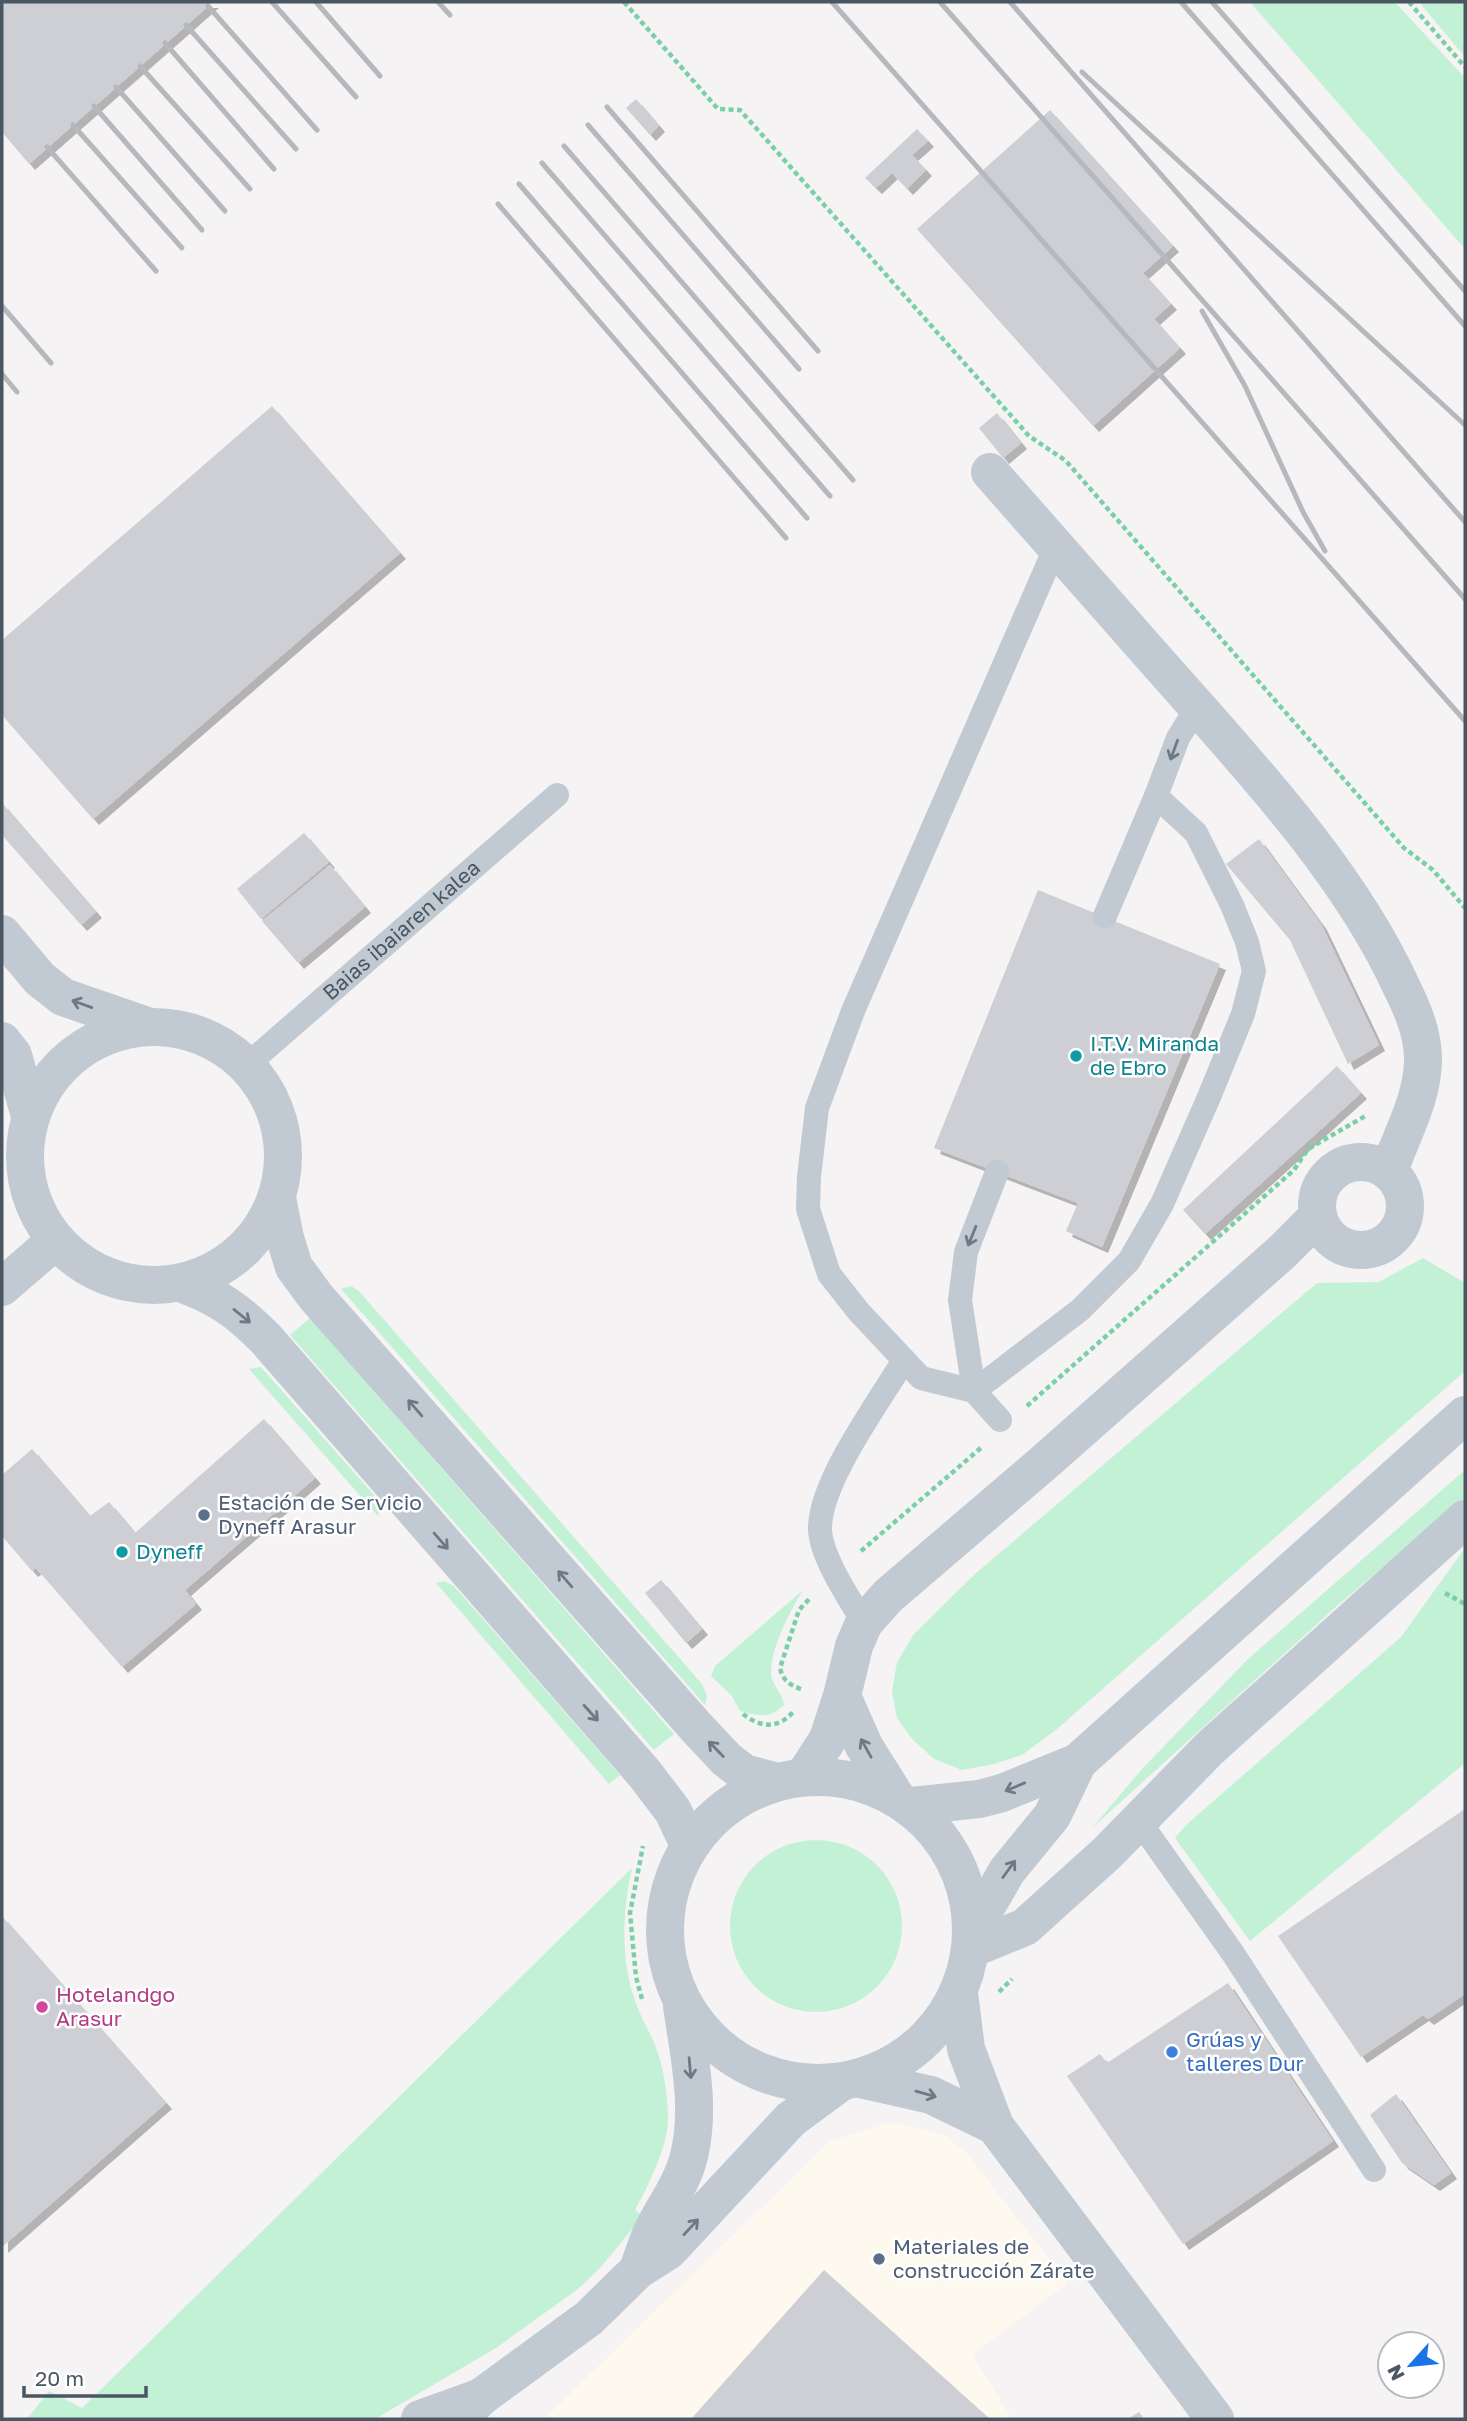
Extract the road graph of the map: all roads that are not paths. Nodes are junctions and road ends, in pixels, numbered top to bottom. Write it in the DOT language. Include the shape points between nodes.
graph roads {
  1 [pos="990,472"];
  2 [pos="1056,546"];
  3 [pos="1197,707"];
  4 [pos="557,795"];
  5 [pos="1156,796"];
  6 [pos="1105,916"];
  7 [pos="2,934"];
  8 [pos="147,1026"];
  9 [pos="2,1041"];
  10 [pos="247,1065"];
  11 [pos="30,1116"];
  12 [pos="1388,1159"];
  13 [pos="997,1172"];
  14 [pos="277,1198"];
  15 [pos="1328,1231"];
  16 [pos="55,1241"];
  17 [pos="183,1284"];
  18 [pos="2,1287"];
  19 [pos="904,1360"];
  20 [pos="974,1391"];
  21 [pos="1465,1415"];
  22 [pos="1000,1420"];
  23 [pos="1465,1519"];
  24 [pos="864,1623"];
  25 [pos="842,1696"];
  26 [pos="1078,1762"];
  27 [pos="789,1779"];
  28 [pos="904,1802"];
  29 [pos="1139,1821"];
  30 [pos="689,1844"];
  31 [pos="972,1938"];
  32 [pos="958,1993"];
  33 [pos="681,2000"];
  34 [pos="850,2081"];
  35 [pos="995,2126"];
  36 [pos="1374,2170"];
  37 [pos="638,2270"];
  38 [pos="470,2408"];
  39 [pos="420,2419"];
  40 [pos="1215,2419"];
  1 -- 2 [label="street"];
  2 -- 3 [label="street"];
  2 -- 19 [label="lane" via="853,1011 817,1108 808,1209 829,1274"];
  3 -- 5 [label="lane, one-way" via="1178,738"];
  3 -- 12 [label="street" via="1343,886 1385,950 1415,1016 1423,1055 1419,1096"];
  4 -- 10 [label="lane, Baias ibaiaren kalea"];
  5 -- 6 [label="lane"];
  5 -- 20 [label="lane" via="1196,833 1247,942 1254,971 1243,1014 1162,1204 1129,1261 1080,1310"];
  8 -- 7 [label="street, one-way" via="63,997 40,979"];
  8 -- 10 [label="street" via="182,1029 215,1041"];
  8 -- 11 [label="street" via="109,1034 74,1053 47,1081"];
  9 -- 11 [label="street" via="13,1055"];
  10 -- 14 [label="street" via="270,1098 281,1130 284,1164"];
  11 -- 16 [label="street" via="24,1160 33,1203"];
  12 -- 15 [label="street" via="1349,1163 1327,1178 1316,1203"];
  12 -- 15 [label="street" via="1406,1211 1394,1237 1368,1251 1353,1251"];
  13 -- 20 [label="lane, one-way" via="966,1252 960,1300"];
  14 -- 17 [label="street" via="257,1237 223,1267"];
  27 -- 14 [label="street, one-way" via="744,1773 711,1744 316,1297 294,1267"];
  15 -- 24 [label="street" via="1282,1252 888,1596"];
  16 -- 17 [label="street" via="81,1264 113,1280 148,1287"];
  16 -- 18 [label="street"];
  17 -- 30 [label="street, one-way" via="213,1295 244,1316 266,1339 644,1773 673,1811"];
  19 -- 20 [label="lane" via="921,1378"];
  19 -- 24 [label="lane" via="830,1482 820,1528 831,1566"];
  20 -- 22 [label="lane"];
  21 -- 26 [label="street"];
  23 -- 29 [label="street" via="1210,1748"];
  24 -- 25 [label="street"];
  25 -- 27 [label="street" via="828,1739"];
  28 -- 25 [label="street, one-way" via="864,1746"];
  26 -- 28 [label="street, one-way" via="979,1799"];
  31 -- 26 [label="street, one-way" via="1007,1871 1052,1816"];
  27 -- 28 [label="street" via="852,1779"];
  27 -- 30 [label="street" via="741,1795 712,1817"];
  28 -- 31 [label="street" via="945,1842 962,1877"];
  29 -- 31 [label="street" via="1025,1927"];
  29 -- 36 [label="lane" via="1232,1952"];
  30 -- 33 [label="street" via="671,1881 664,1922 667,1962"];
  31 -- 32 [label="street"];
  32 -- 34 [label="street" via="935,2031 901,2060"];
  32 -- 35 [label="street" via="965,2049"];
  33 -- 34 [label="street" via="709,2039 747,2067 792,2082"];
  33 -- 37 [label="street, one-way" via="695,2116 688,2157"];
  34 -- 35 [label="street, one-way" via="931,2095"];
  37 -- 34 [label="street, one-way" via="668,2251 792,2119"];
  35 -- 40 [label="street"];
  37 -- 38 [label="street" via="589,2318"];
  38 -- 39 [label="street"];
}
